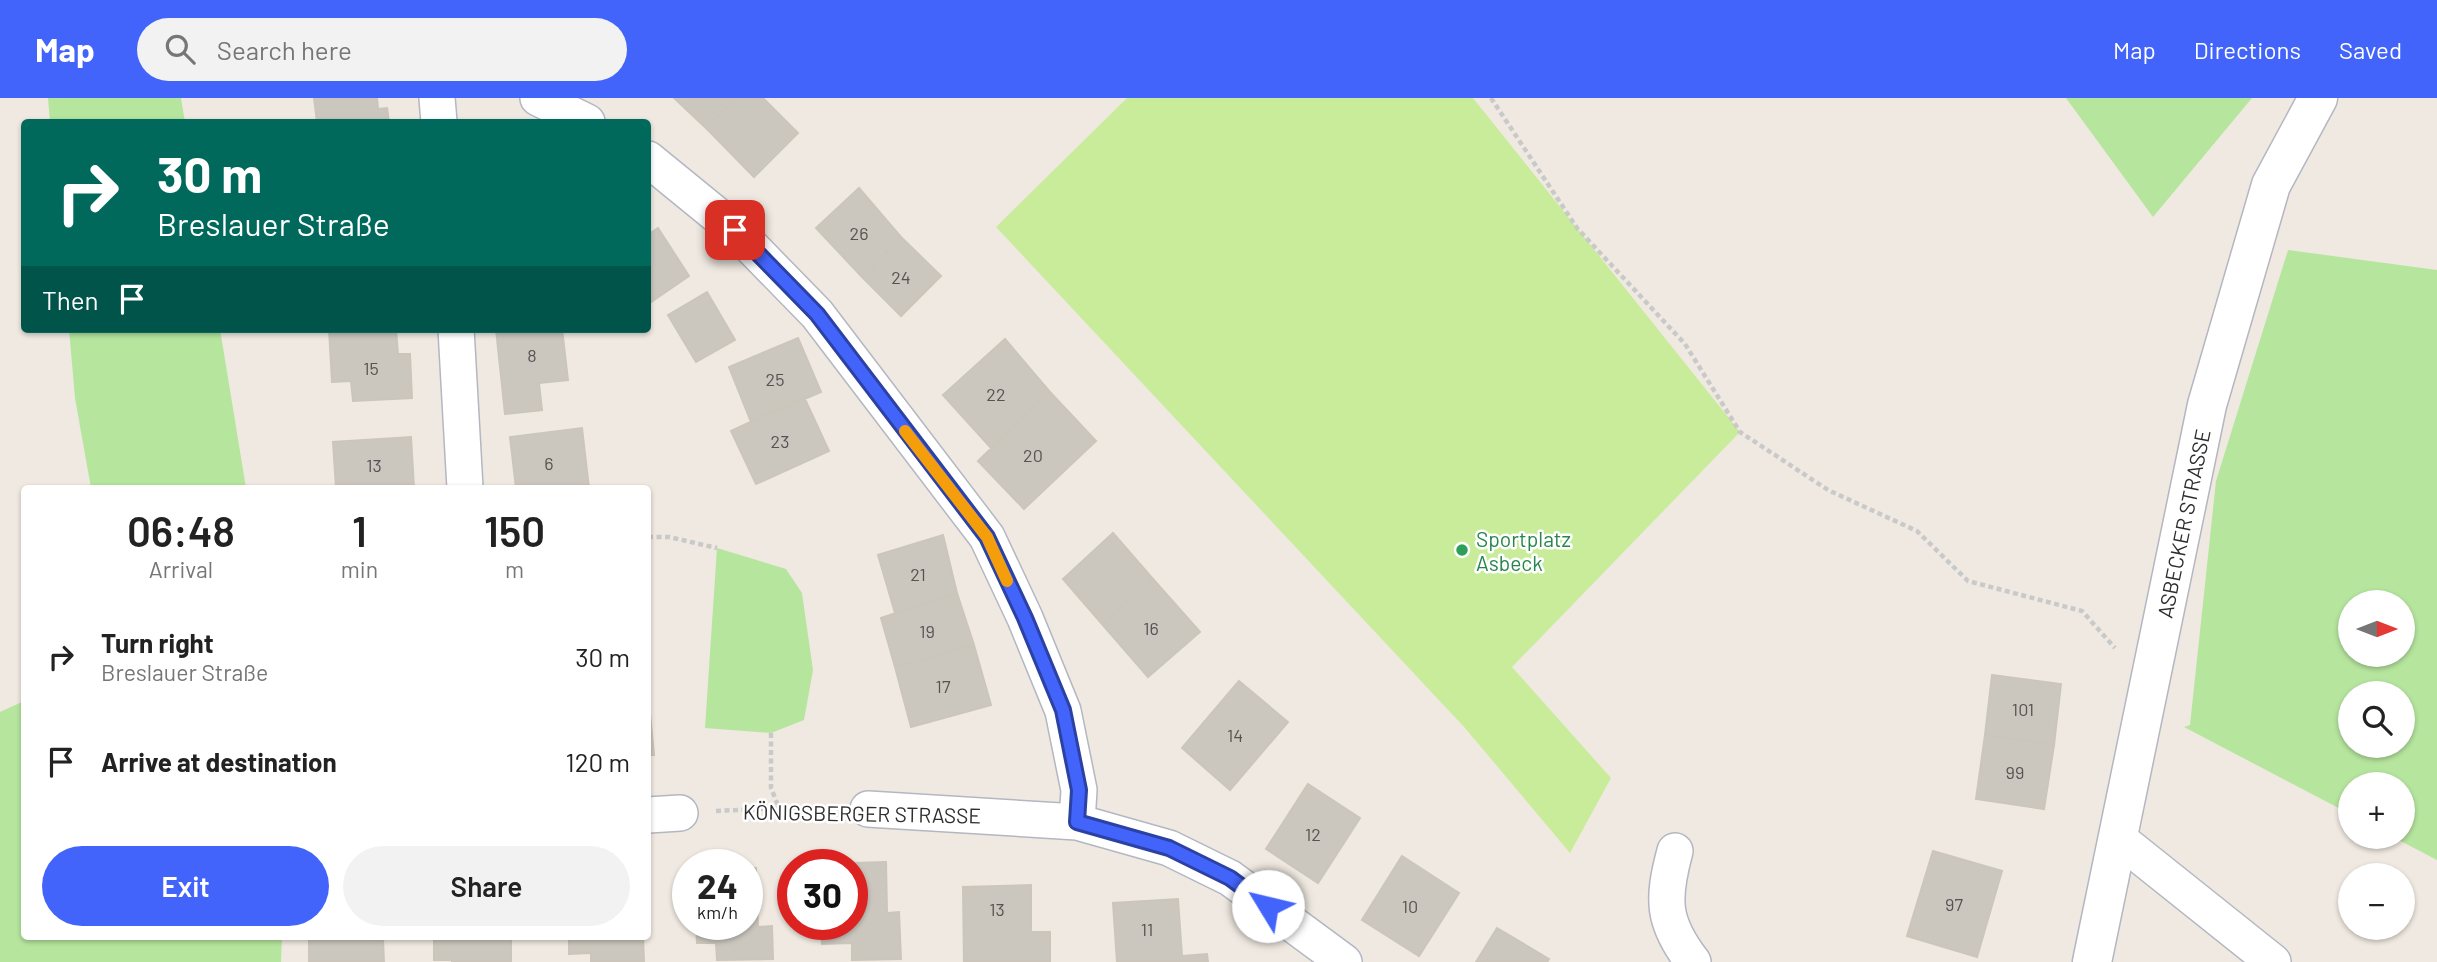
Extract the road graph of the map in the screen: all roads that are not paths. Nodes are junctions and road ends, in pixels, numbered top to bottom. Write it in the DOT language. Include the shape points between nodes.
graph roads {
  1 [pos="437,98"];
  2 [pos="538,98"];
  3 [pos="2318,98"];
  4 [pos="439,119"];
  5 [pos="581,119"];
  6 [pos="651,161"];
  7 [pos="456,333"];
  8 [pos="465,485"];
  9 [pos="868,809"];
  10 [pos="1077,822"];
  11 [pos="2119,839"];
  12 [pos="1675,851"];
  13 [pos="1344,962"];
  14 [pos="1693,962"];
  15 [pos="2092,962"];
  16 [pos="2273,962"];
  1 -- 4 [label="street"];
  2 -- 5 [label="street"];
  3 -- 11 [label="main road, ASBECKER STRASSE" via="2271,185 2207,405"];
  6 -- 10 [label="street" via="735,230 817,314 987,537 1063,710 1079,790"];
  7 -- 8 [label="street"];
  9 -- 10 [label="street, KÖNIGSBERGER STRASSE"];
  10 -- 13 [label="street, KÖNIGSBERGER STRASSE" via="1169,848 1230,878"];
  11 -- 15 [label="main road, ASBECKER STRASSE"];
  11 -- 16 [label="street"];
  12 -- 14 [label="street" via="1666,886 1670,923"];
}
